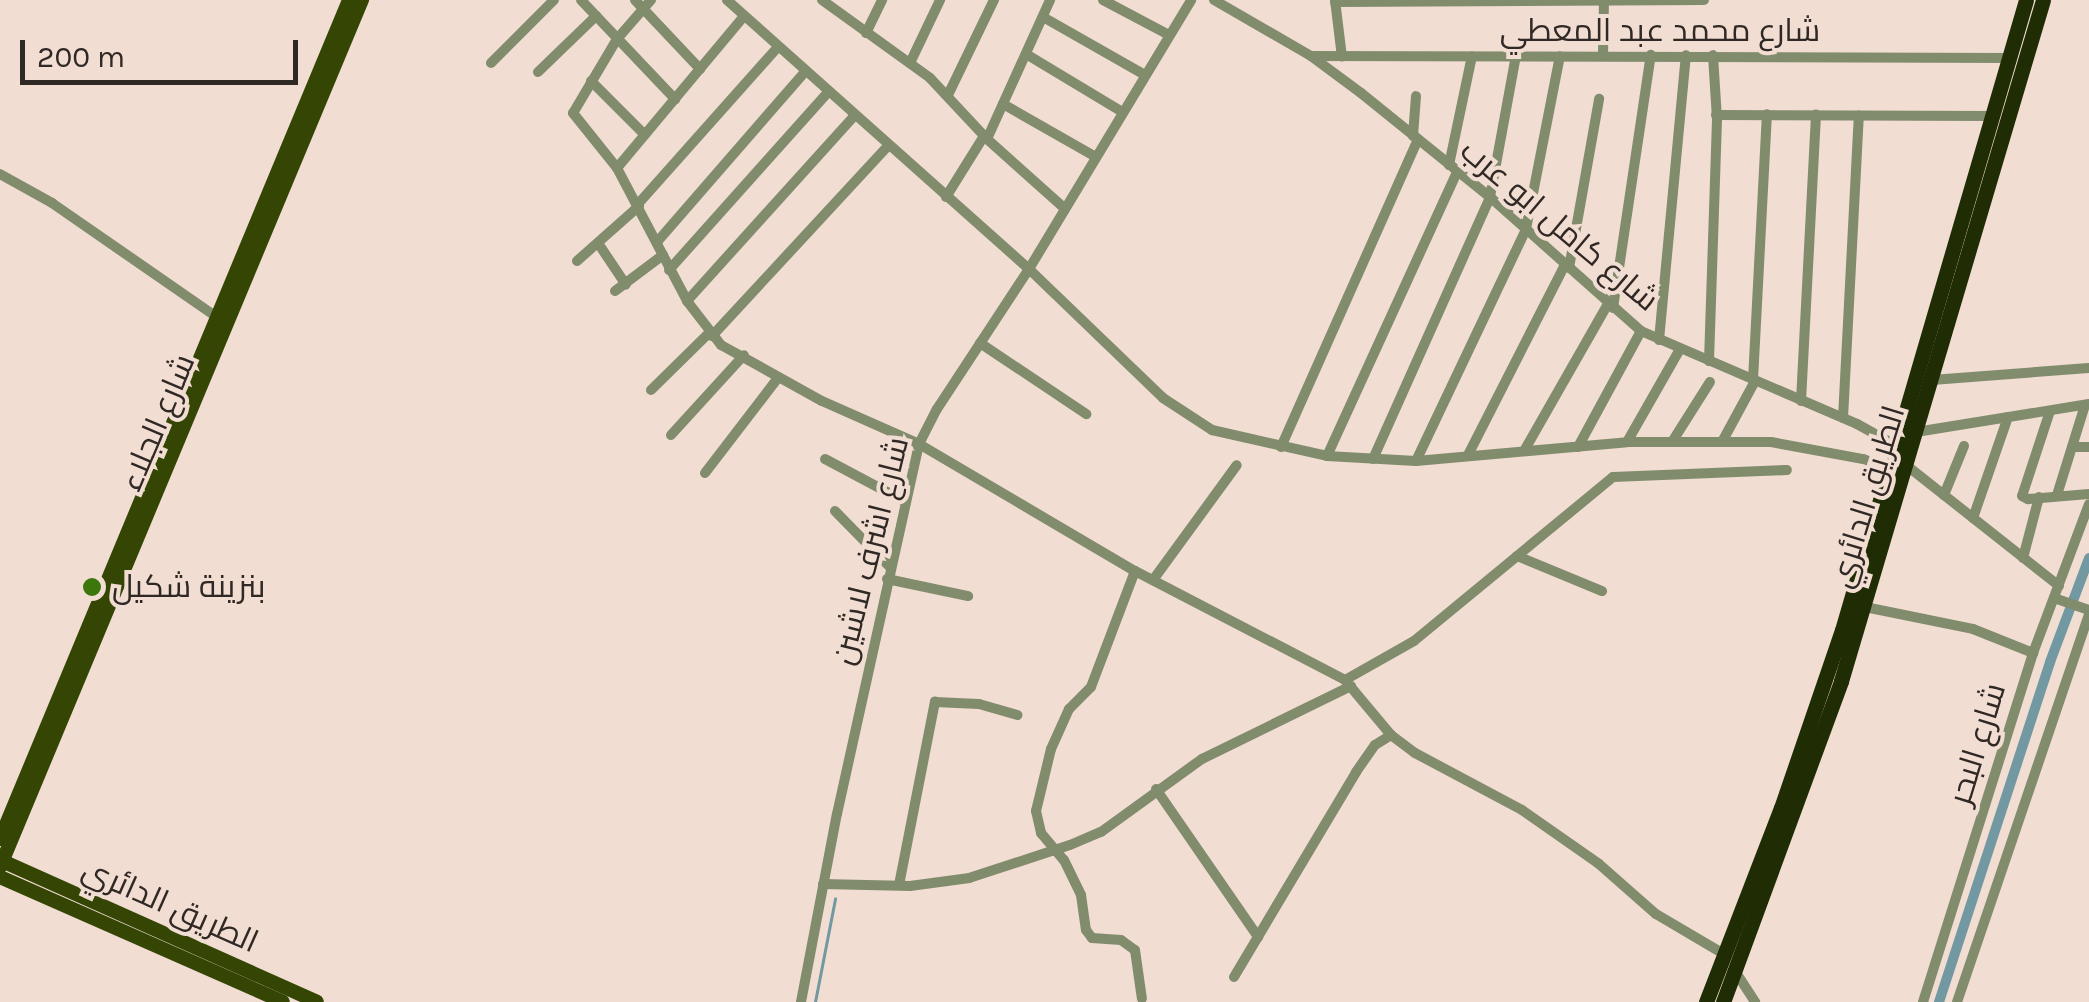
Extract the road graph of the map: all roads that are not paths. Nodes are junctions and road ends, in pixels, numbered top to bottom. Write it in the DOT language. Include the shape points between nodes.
graph roads {
  1 [pos="350,0"];
  2 [pos="362,0"];
  3 [pos="554,0"];
  4 [pos="727,0"];
  5 [pos="882,0"];
  6 [pos="940,0"];
  7 [pos="994,0"];
  8 [pos="1050,0"];
  9 [pos="1103,0"];
  10 [pos="1191,0"];
  11 [pos="1214,0"];
  12 [pos="1604,0"];
  13 [pos="1676,0"];
  14 [pos="1704,0"];
  15 [pos="2026,0"];
  16 [pos="2043,0"];
  17 [pos="1335,1"];
  18 [pos="827,2"];
  19 [pos="643,3"];
  20 [pos="590,6"];
  21 [pos="744,16"];
  22 [pos="1042,17"];
  23 [pos="866,33"];
  24 [pos="341,34"];
  25 [pos="1170,35"];
  26 [pos="618,39"];
  27 [pos="778,47"];
  28 [pos="1026,54"];
  29 [pos="1651,55"];
  30 [pos="1713,55"];
  31 [pos="1311,56"];
  32 [pos="1472,56"];
  33 [pos="1516,56"];
  34 [pos="1560,56"];
  35 [pos="1604,56"];
  36 [pos="1686,56"];
  37 [pos="1342,57"];
  38 [pos="2010,58"];
  39 [pos="491,62"];
  40 [pos="910,64"];
  41 [pos="700,69"];
  42 [pos="538,72"];
  43 [pos="804,72"];
  44 [pos="1145,75"];
  45 [pos="591,81"];
  46 [pos="827,93"];
  47 [pos="948,95"];
  48 [pos="1416,96"];
  49 [pos="676,99"];
  50 [pos="1600,99"];
  51 [pos="1003,104"];
  52 [pos="1122,112"];
  53 [pos="1767,114"];
  54 [pos="1816,114"];
  55 [pos="1716,115"];
  56 [pos="1860,115"];
  57 [pos="854,116"];
  58 [pos="1992,116"];
  59 [pos="645,136"];
  60 [pos="986,138"];
  61 [pos="1415,138"];
  62 [pos="888,146"];
  63 [pos="1094,156"];
  64 [pos="617,168"];
  65 [pos="1453,168"];
  66 [pos="0,174"];
  67 [pos="1490,196"];
  68 [pos="946,197"];
  69 [pos="639,205"];
  70 [pos="1063,207"];
  71 [pos="1526,230"];
  72 [pos="598,242"];
  73 [pos="657,242"];
  74 [pos="663,255"];
  75 [pos="1959,255"];
  76 [pos="577,261"];
  77 [pos="1567,266"];
  78 [pos="1029,269"];
  79 [pos="669,270"];
  80 [pos="687,301"];
  81 [pos="1610,306"];
  82 [pos="218,318"];
  83 [pos="1641,331"];
  84 [pos="710,335"];
  85 [pos="1659,340"];
  86 [pos="980,342"];
  87 [pos="1680,349"];
  88 [pos="744,355"];
  89 [pos="1708,361"];
  90 [pos="2089,368"];
  91 [pos="778,378"];
  92 [pos="1754,380"];
  93 [pos="1932,380"];
  94 [pos="1710,382"];
  95 [pos="651,390"];
  96 [pos="1801,400"];
  97 [pos="2087,405"];
  98 [pos="2050,411"];
  99 [pos="1086,414"];
  100 [pos="1843,418"];
  101 [pos="2008,418"];
  102 [pos="1916,432"];
  103 [pos="671,435"];
  104 [pos="1627,442"];
  105 [pos="1672,442"];
  106 [pos="1722,442"];
  107 [pos="920,444"];
  108 [pos="1896,446"];
  109 [pos="1964,446"];
  110 [pos="1281,447"];
  111 [pos="1578,447"];
  112 [pos="2072,447"];
  113 [pos="2089,447"];
  114 [pos="1524,451"];
  115 [pos="1327,456"];
  116 [pos="1468,456"];
  117 [pos="1372,458"];
  118 [pos="825,460"];
  119 [pos="1416,461"];
  120 [pos="1237,465"];
  121 [pos="1898,467"];
  122 [pos="1787,470"];
  123 [pos="705,473"];
  124 [pos="1944,494"];
  125 [pos="2089,494"];
  126 [pos="2058,495"];
  127 [pos="2039,497"];
  128 [pos="904,501"];
  129 [pos="2089,504"];
  130 [pos="835,511"];
  131 [pos="1973,518"];
  132 [pos="1517,556"];
  133 [pos="2023,558"];
  134 [pos="1134,571"];
  135 [pos="888,573"];
  136 [pos="1153,580"];
  137 [pos="1602,591"];
  138 [pos="2057,592"];
  139 [pos="968,596"];
  140 [pos="1856,606"];
  141 [pos="2089,613"];
  142 [pos="83,650"];
  143 [pos="2032,653"];
  144 [pos="1348,683"];
  145 [pos="1017,715"];
  146 [pos="1391,735"];
  147 [pos="1156,789"];
  148 [pos="0,839"];
  149 [pos="1053,850"];
  150 [pos="1,866"];
  151 [pos="823,884"];
  152 [pos="899,886"];
  153 [pos="24,888"];
  154 [pos="0,892"];
  155 [pos="1258,938"];
  156 [pos="1724,954"];
  157 [pos="1735,970"];
  158 [pos="1234,977"];
  159 [pos="1142,998"];
  160 [pos="1710,1000"];
  161 [pos="283,1002"];
  162 [pos="316,1002"];
  163 [pos="800,1002"];
  164 [pos="1756,1002"];
  165 [pos="1923,1002"];
  166 [pos="1957,1002"];
  1 -- 24 [label="main road, شارع الجلاء"];
  2 -- 24 [label="main road, شارع الجلاء"];
  3 -- 39 [label="street"];
  4 -- 21 [label="street"];
  5 -- 23 [label="street"];
  6 -- 40 [label="street"];
  7 -- 47 [label="street"];
  8 -- 22 [label="street"];
  9 -- 25 [label="street"];
  10 -- 25 [label="street, شارع اشرف لاشين"];
  11 -- 31 [label="street, شارع كامل ابو عرب"];
  12 -- 13 [label="street"];
  12 -- 17 [label="street"];
  12 -- 35 [label="street"];
  13 -- 14 [label="street"];
  15 -- 38 [label="highway, الطريق الدائري"];
  16 -- 75 [label="highway, الطريق الدائري"];
  17 -- 37 [label="street"];
  18 -- 23 [label="street"];
  19 -- 26 [label="street"];
  19 -- 41 [label="street"];
  20 -- 26 [label="street"];
  20 -- 42 [label="street"];
  21 -- 27 [label="street"];
  21 -- 41 [label="street"];
  22 -- 28 [label="street"];
  22 -- 44 [label="street"];
  23 -- 40 [label="street"];
  24 -- 82 [label="main road, شارع الجلاء"];
  24 -- 142 [label="main road, شارع الجلاء" via="230,326"];
  25 -- 44 [label="street, شارع اشرف لاشين"];
  26 -- 45 [label="street"];
  26 -- 49 [label="street"];
  27 -- 43 [label="street"];
  27 -- 69 [label="street"];
  28 -- 51 [label="street"];
  28 -- 52 [label="street"];
  29 -- 35 [label="street, شارع محمد عبد المعطي"];
  29 -- 36 [label="street, شارع محمد عبد المعطي"];
  29 -- 81 [label="street"];
  30 -- 36 [label="street, شارع محمد عبد المعطي"];
  30 -- 38 [label="street, شارع محمد عبد المعطي"];
  30 -- 55 [label="street"];
  31 -- 37 [label="street, شارع محمد عبد المعطي"];
  31 -- 61 [label="street, شارع كامل ابو عرب"];
  32 -- 33 [label="street, شارع محمد عبد المعطي"];
  32 -- 37 [label="street, شارع محمد عبد المعطي"];
  32 -- 65 [label="street"];
  33 -- 34 [label="street, شارع محمد عبد المعطي"];
  33 -- 67 [label="street"];
  34 -- 35 [label="street, شارع محمد عبد المعطي"];
  34 -- 71 [label="street"];
  36 -- 85 [label="street"];
  38 -- 58 [label="highway, الطريق الدائري"];
  40 -- 47 [label="street"];
  41 -- 49 [label="street"];
  43 -- 46 [label="street"];
  43 -- 73 [label="street"];
  44 -- 52 [label="street, شارع اشرف لاشين"];
  45 -- 59 [label="street"];
  45 -- 64 [label="street" via="574,116"];
  46 -- 57 [label="street"];
  46 -- 79 [label="street"];
  47 -- 60 [label="street"];
  48 -- 61 [label="street"];
  49 -- 59 [label="street"];
  50 -- 77 [label="street"];
  51 -- 60 [label="street"];
  51 -- 63 [label="street"];
  52 -- 63 [label="street, شارع اشرف لاشين"];
  53 -- 54 [label="street"];
  53 -- 55 [label="street"];
  53 -- 92 [label="street"];
  54 -- 56 [label="street"];
  54 -- 96 [label="street"];
  55 -- 89 [label="street"];
  56 -- 58 [label="street"];
  56 -- 100 [label="street"];
  57 -- 62 [label="street"];
  57 -- 80 [label="street"];
  58 -- 75 [label="highway, الطريق الدائري"];
  59 -- 64 [label="street"];
  60 -- 68 [label="street"];
  60 -- 70 [label="street"];
  61 -- 65 [label="street, شارع كامل ابو عرب"];
  61 -- 110 [label="street"];
  62 -- 68 [label="street"];
  62 -- 84 [label="street"];
  63 -- 70 [label="street, شارع اشرف لاشين"];
  64 -- 69 [label="street"];
  65 -- 67 [label="street, شارع كامل ابو عرب"];
  65 -- 115 [label="street"];
  66 -- 82 [label="street"];
  67 -- 71 [label="street, شارع كامل ابو عرب"];
  67 -- 117 [label="street"];
  68 -- 78 [label="street"];
  69 -- 72 [label="street"];
  69 -- 73 [label="street"];
  70 -- 78 [label="street, شارع اشرف لاشين"];
  71 -- 77 [label="street, شارع كامل ابو عرب"];
  71 -- 119 [label="street"];
  72 -- 74 [label="street" via="620,288"];
  72 -- 76 [label="street"];
  73 -- 74 [label="street"];
  74 -- 79 [label="street"];
  75 -- 93 [label="highway, الطريق الدائري"];
  75 -- 108 [label="highway, الطريق الدائري"];
  77 -- 81 [label="street, شارع كامل ابو عرب"];
  77 -- 116 [label="street"];
  78 -- 86 [label="street, شارع اشرف لاشين"];
  78 -- 110 [label="street" via="1192,420"];
  79 -- 80 [label="street"];
  80 -- 84 [label="street"];
  81 -- 83 [label="street, شارع كامل ابو عرب"];
  81 -- 114 [label="street"];
  82 -- 142 [label="main road, شارع الجلاء"];
  83 -- 85 [label="street, شارع كامل ابو عرب"];
  83 -- 111 [label="street"];
  84 -- 88 [label="street"];
  84 -- 95 [label="street"];
  85 -- 87 [label="street, شارع كامل ابو عرب"];
  86 -- 99 [label="street"];
  86 -- 107 [label="street, شارع اشرف لاشين"];
  87 -- 89 [label="street, شارع كامل ابو عرب"];
  87 -- 104 [label="street"];
  88 -- 91 [label="street"];
  88 -- 103 [label="street"];
  89 -- 92 [label="street, شارع كامل ابو عرب"];
  90 -- 93 [label="street"];
  91 -- 107 [label="street"];
  91 -- 123 [label="street"];
  92 -- 96 [label="street, شارع كامل ابو عرب"];
  92 -- 106 [label="street"];
  93 -- 102 [label="highway, الطريق الدائري"];
  94 -- 105 [label="street"];
  96 -- 100 [label="street, شارع كامل ابو عرب"];
  97 -- 98 [label="street"];
  97 -- 112 [label="street"];
  98 -- 101 [label="street"];
  98 -- 127 [label="street" via="2022,493 2025,499"];
  100 -- 108 [label="street, شارع كامل ابو عرب"];
  101 -- 102 [label="street"];
  101 -- 131 [label="street"];
  102 -- 121 [label="highway, الطريق الدائري"];
  104 -- 105 [label="street"];
  104 -- 111 [label="street"];
  105 -- 106 [label="street"];
  106 -- 121 [label="street" via="1817,448"];
  107 -- 128 [label="street, شارع اشرف لاشين"];
  107 -- 134 [label="street"];
  108 -- 121 [label="highway, الطريق الدائري"];
  109 -- 124 [label="street"];
  110 -- 115 [label="street"];
  111 -- 114 [label="street"];
  112 -- 113 [label="street"];
  112 -- 126 [label="street"];
  114 -- 116 [label="street"];
  115 -- 117 [label="street"];
  116 -- 119 [label="street"];
  117 -- 119 [label="street"];
  118 -- 128 [label="street"];
  120 -- 136 [label="street"];
  121 -- 124 [label="street"];
  121 -- 140 [label="highway, الطريق الدائري"];
  122 -- 132 [label="street" via="1613,477"];
  124 -- 131 [label="street"];
  125 -- 126 [label="street"];
  126 -- 127 [label="street"];
  127 -- 133 [label="street"];
  128 -- 135 [label="street, شارع اشرف لاشين"];
  129 -- 138 [label="street, شارع البحر"];
  130 -- 135 [label="street"];
  131 -- 133 [label="street"];
  132 -- 137 [label="street"];
  132 -- 144 [label="street" via="1414,641"];
  133 -- 138 [label="street"];
  134 -- 136 [label="street"];
  134 -- 149 [label="street" via="1091,688 1068,709 1040,784 1036,811"];
  135 -- 139 [label="street"];
  135 -- 151 [label="street, شارع اشرف لاشين"];
  136 -- 144 [label="street"];
  138 -- 141 [label="street"];
  138 -- 143 [label="street, شارع البحر"];
  140 -- 143 [label="street" via="1973,628"];
  140 -- 156 [label="highway, الطريق الدائري"];
  140 -- 157 [label="highway, الطريق الدائري" via="1817,753"];
  141 -- 166 [label="street, شارع البحر"];
  142 -- 148 [label="main road, شارع الجلاء"];
  142 -- 150 [label="main road, شارع الجلاء"];
  143 -- 165 [label="street, شارع البحر"];
  144 -- 146 [label="street"];
  144 -- 147 [label="street"];
  145 -- 152 [label="street" via="935,702"];
  146 -- 155 [label="street" via="1362,762"];
  146 -- 156 [label="street" via="1522,810 1656,914"];
  147 -- 149 [label="street" via="1101,832"];
  147 -- 155 [label="street"];
  149 -- 152 [label="street" via="970,878"];
  149 -- 159 [label="street" via="1076,883 1092,938 1122,940 1136,950"];
  150 -- 153 [label="main road, الطريق الدائري"];
  150 -- 162 [label="main road, الطريق الدائري"];
  151 -- 152 [label="street"];
  151 -- 163 [label="street, شارع اشرف لاشين"];
  153 -- 154 [label="main road"];
  153 -- 161 [label="main road, الطريق الدائري"];
  155 -- 158 [label="street"];
  156 -- 160 [label="highway, الطريق الدائري"];
  157 -- 160 [label="highway, الطريق الدائري"];
  157 -- 164 [label="street"];
}
